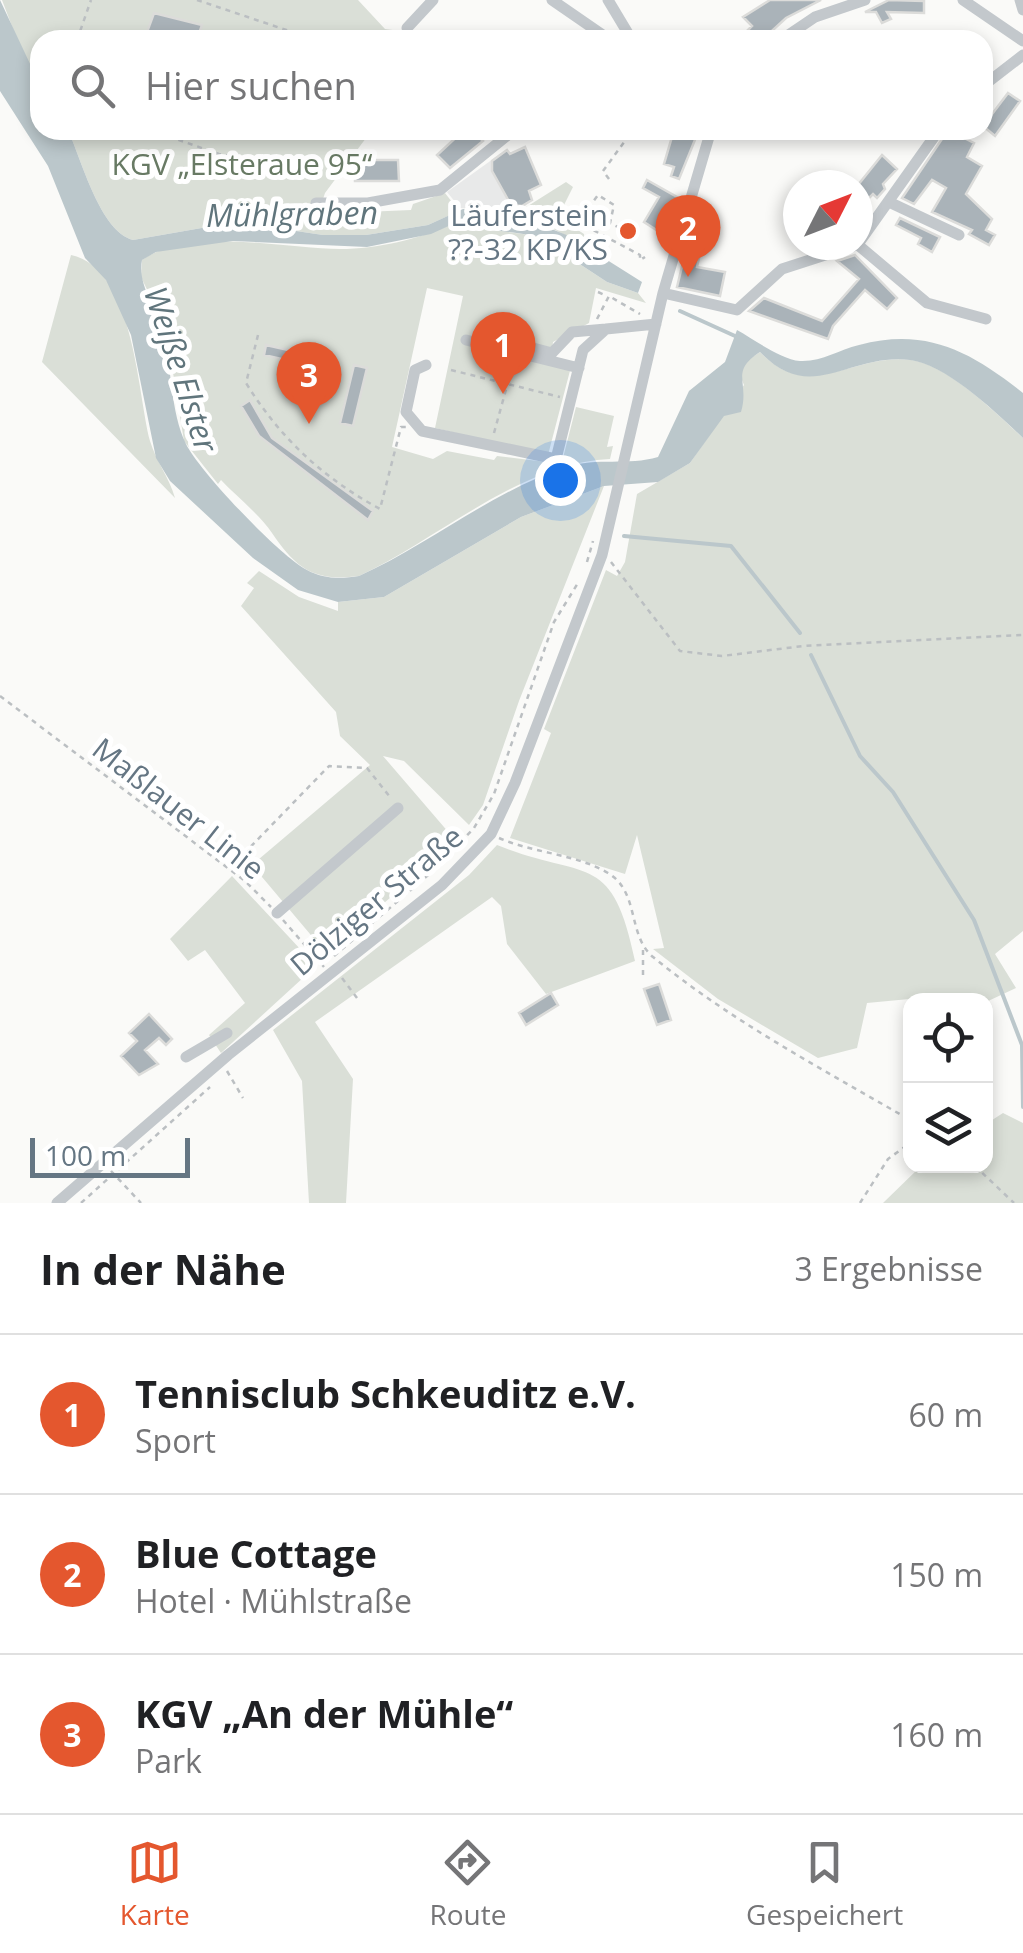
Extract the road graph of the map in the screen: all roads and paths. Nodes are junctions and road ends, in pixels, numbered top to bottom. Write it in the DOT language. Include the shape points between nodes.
graph roads {
  1 [pos="91,0"];
  2 [pos="197,0"];
  3 [pos="433,0"];
  4 [pos="552,0"];
  5 [pos="608,0"];
  6 [pos="866,0"];
  7 [pos="963,0"];
  8 [pos="1020,0"];
  9 [pos="1023,10"];
  10 [pos="407,28"];
  11 [pos="81,30"];
  12 [pos="286,30"];
  13 [pos="592,30"];
  14 [pos="626,30"];
  15 [pos="796,30"];
  16 [pos="1023,41"];
  17 [pos="1023,55"];
  18 [pos="993,78"];
  19 [pos="179,140"];
  20 [pos="502,140"];
  21 [pos="625,140"];
  22 [pos="708,140"];
  23 [pos="932,140"];
  24 [pos="279,164"];
  25 [pos="609,178"];
  26 [pos="316,203"];
  27 [pos="891,203"];
  28 [pos="873,225"];
  29 [pos="620,228"];
  30 [pos="960,235"];
  31 [pos="604,248"];
  32 [pos="600,253"];
  33 [pos="644,257"];
  34 [pos="873,258"];
  35 [pos="810,260"];
  36 [pos="598,292"];
  37 [pos="663,293"];
  38 [pos="609,296"];
  39 [pos="986,320"];
  40 [pos="653,322"];
  41 [pos="592,328"];
  42 [pos="606,328"];
  43 [pos="258,334"];
  44 [pos="466,340"];
  45 [pos="519,349"];
  46 [pos="426,365"];
  47 [pos="579,368"];
  48 [pos="451,370"];
  49 [pos="507,384"];
  50 [pos="571,399"];
  51 [pos="422,430"];
  52 [pos="493,438"];
  53 [pos="597,526"];
  54 [pos="602,555"];
  55 [pos="586,563"];
  56 [pos="580,581"];
  57 [pos="1023,634"];
  58 [pos="0,696"];
  59 [pos="398,808"];
  60 [pos="508,842"];
  61 [pos="229,869"];
  62 [pos="278,913"];
  63 [pos="643,948"];
  64 [pos="329,967"];
  65 [pos="642,975"];
  66 [pos="357,998"];
  67 [pos="198,1050"];
  68 [pos="186,1056"];
  69 [pos="220,1061"];
  70 [pos="212,1084"];
  71 [pos="244,1098"];
  72 [pos="903,1116"];
  73 [pos="903,1148"];
  74 [pos="108,1167"];
  75 [pos="982,1173"];
  76 [pos="57,1203"];
  77 [pos="81,1203"];
  78 [pos="141,1203"];
  79 [pos="860,1203"];
  80 [pos="1014,1203"];
  1 -- 11 [label="path"];
  2 -- 12 [label="path"];
  3 -- 10 [label="street"];
  4 -- 13 [label="street"];
  5 -- 14 [label="street"];
  6 -- 15 [label="street"];
  7 -- 16 [label="street"];
  8 -- 9 [label="street"];
  17 -- 18 [label="street"];
  19 -- 24 [label="path"];
  20 -- 26 [label="street" via="440,190 357,204"];
  21 -- 25 [label="path" via="606,164"];
  22 -- 37 [label="street, Dölziger Straße"];
  23 -- 27 [label="street"];
  27 -- 28 [label="street"];
  27 -- 30 [label="street"];
  29 -- 33 [label="path" via="610,222 614,205 598,195 578,222 640,254 637,259"];
  31 -- 32 [label="path"];
  34 -- 39 [label="street" via="927,303"];
  35 -- 37 [label="street" via="782,269 738,310"];
  36 -- 38 [label="path"];
  37 -- 40 [label="street, Dölziger Straße"];
  38 -- 40 [label="path"];
  38 -- 41 [label="path"];
  40 -- 42 [label="street"];
  40 -- 54 [label="street, Dölziger Straße"];
  41 -- 42 [label="street"];
  41 -- 45 [label="street" via="572,332 552,353"];
  42 -- 47 [label="street" via="583,350"];
  43 -- 51 [label="path" via="246,384 288,444 354,495 380,509 401,426"];
  44 -- 45 [label="street"];
  45 -- 47 [label="street"];
  45 -- 49 [label="path"];
  46 -- 51 [label="street" via="415,370 406,412"];
  47 -- 50 [label="street"];
  48 -- 49 [label="path"];
  49 -- 50 [label="path"];
  49 -- 52 [label="path"];
  50 -- 51 [label="street" via="556,459"];
  53 -- 55 [label="path"];
  54 -- 57 [label="path" via="680,650 722,656"];
  54 -- 64 [label="street, Dölziger Straße" via="490,834 442,885"];
  56 -- 64 [label="path" via="554,622 494,794 474,828"];
  58 -- 61 [label="path, Maßlauer Linie"];
  59 -- 61 [label="path" via="367,768 329,766"];
  59 -- 62 [label="street"];
  60 -- 63 [label="path" via="608,873 628,892"];
  61 -- 62 [label="path, Maßlauer Linie"];
  62 -- 64 [label="path, Maßlauer Linie"];
  63 -- 65 [label="path"];
  63 -- 72 [label="path" via="716,1002"];
  64 -- 66 [label="path, Maßlauer Linie"];
  64 -- 69 [label="street, Dölziger Straße"];
  67 -- 68 [label="street"];
  67 -- 69 [label="street"];
  67 -- 69 [label="street" via="221,1036"];
  69 -- 71 [label="path"];
  69 -- 74 [label="street, Dölziger Straße"];
  70 -- 74 [label="path"];
  73 -- 79 [label="path" via="888,1159"];
  74 -- 76 [label="street, Dölziger Straße"];
  74 -- 77 [label="path"];
  74 -- 78 [label="path"];
  75 -- 80 [label="path"];
}
